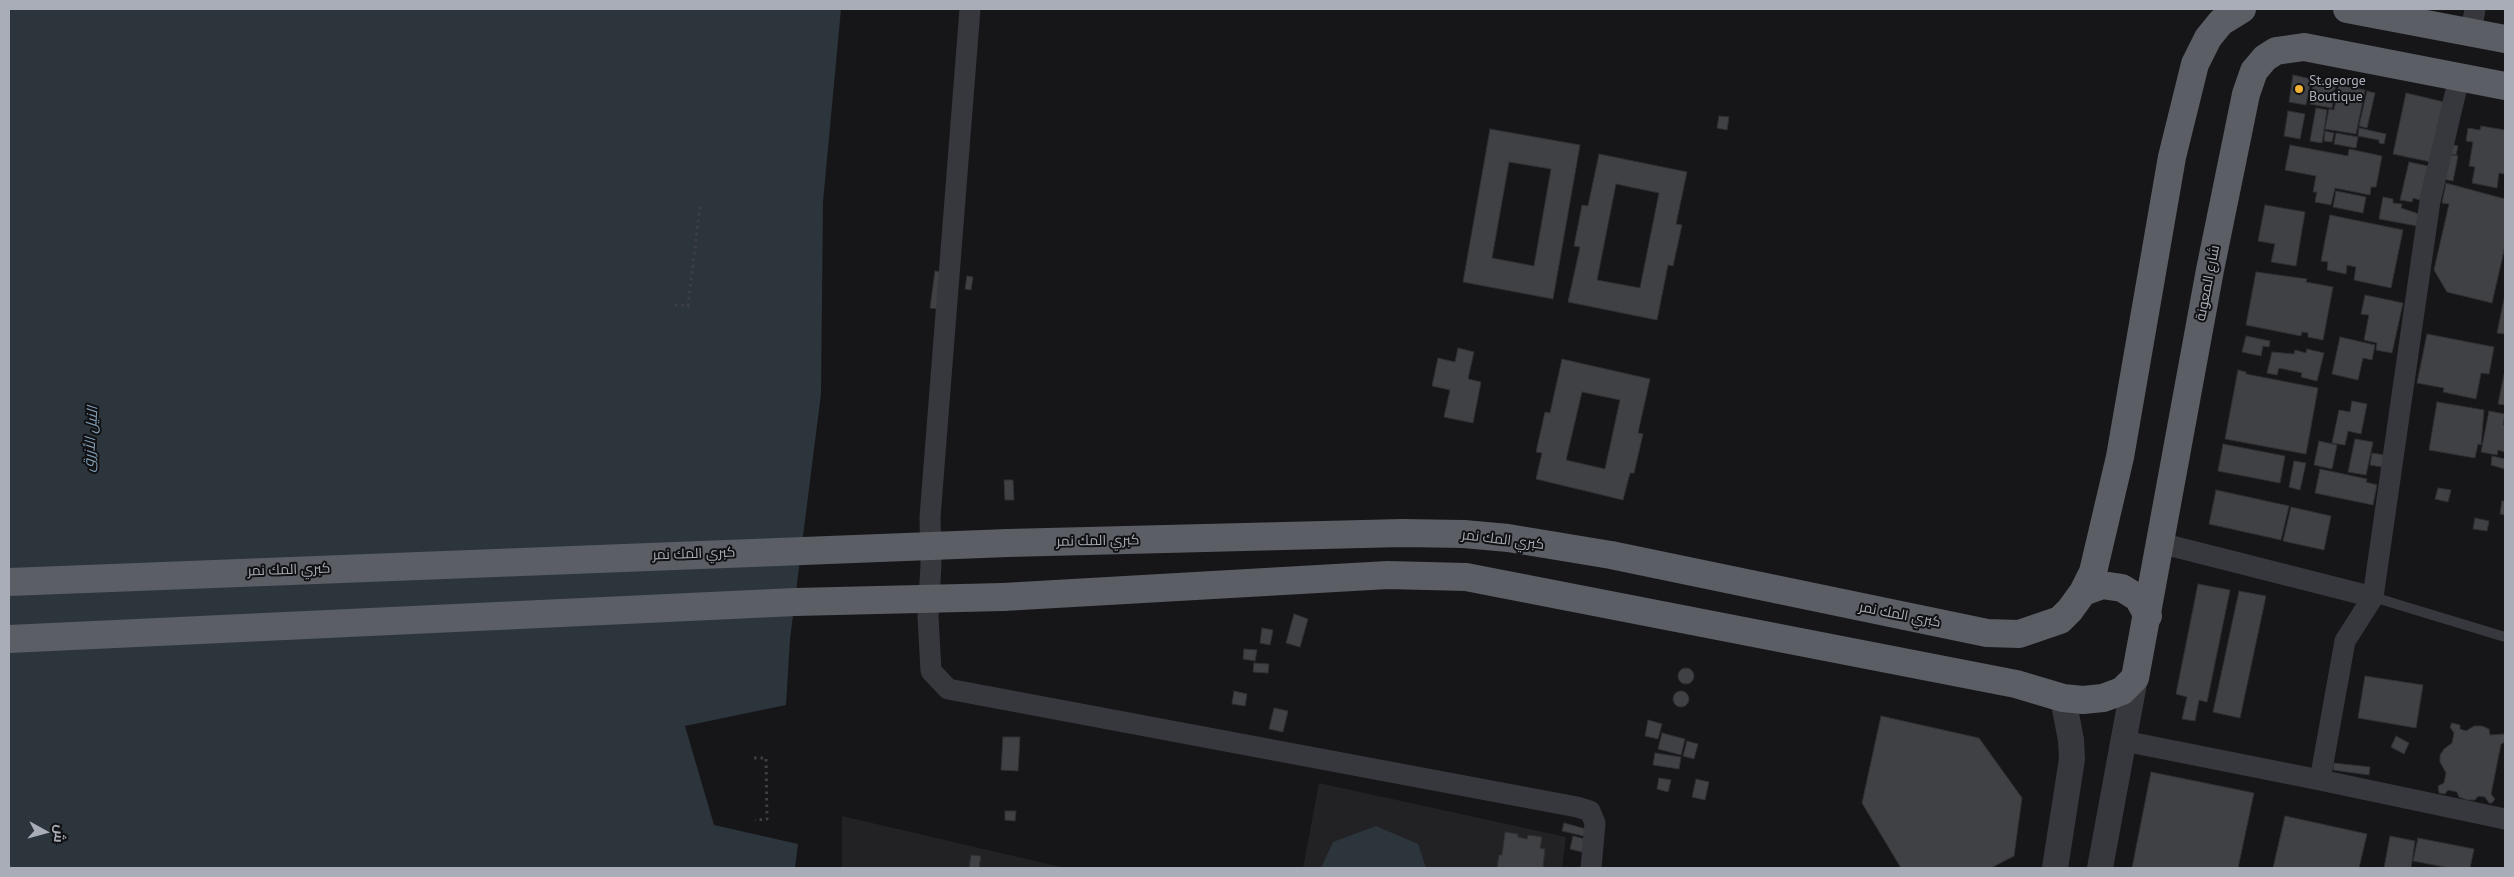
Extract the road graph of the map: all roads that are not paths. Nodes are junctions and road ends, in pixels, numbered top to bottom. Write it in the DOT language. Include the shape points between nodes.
graph roads {
  1 [pos="970,9"];
  2 [pos="2236,9"];
  3 [pos="2356,10"];
  4 [pos="2473,21"];
  5 [pos="2505,39"];
  6 [pos="2460,78"];
  7 [pos="2505,86"];
  8 [pos="2160,542"];
  9 [pos="9,582"];
  10 [pos="2083,592"];
  11 [pos="2373,597"];
  12 [pos="2148,616"];
  13 [pos="9,638"];
  14 [pos="2505,638"];
  15 [pos="2135,678"];
  16 [pos="2064,698"];
  17 [pos="2124,741"];
  18 [pos="2320,780"];
  19 [pos="2505,819"];
  20 [pos="1591,868"];
  21 [pos="2055,868"];
  22 [pos="2100,868"];
  1 -- 20 [label="street" via="930,517 932,565 928,616 931,671 948,689 1577,807 1590,811 1595,823"];
  2 -- 10 [label="highway, كبري المك نمر" via="2208,38 2195,64 2172,157 2120,457 2094,572"];
  3 -- 4 [label="highway"];
  4 -- 5 [label="highway"];
  6 -- 7 [label="highway, شارع المعونة"];
  6 -- 8 [label="highway, شارع المعونة" via="2304,47 2276,51 2264,58 2254,71 2246,94 2210,270"];
  6 -- 11 [label="street" via="2430,201"];
  8 -- 11 [label="street"];
  8 -- 12 [label="highway, شارع المعونة"];
  9 -- 10 [label="highway, كبري المك نمر, bridge" via="1008,543 1402,533 1508,538 1611,555 1823,601 2002,634 2019,634 2060,620"];
  10 -- 12 [label="highway" via="2102,585 2122,588 2138,598"];
  11 -- 14 [label="lane"];
  11 -- 18 [label="street" via="2345,641"];
  12 -- 15 [label="highway, شارع المعونة"];
  13 -- 16 [label="highway, bridge" via="795,602 1003,597 1388,575 1466,577 2016,684"];
  15 -- 16 [label="highway" via="2122,691 2103,698"];
  15 -- 17 [label="street"];
  16 -- 21 [label="street" via="2072,759"];
  17 -- 18 [label="street"];
  17 -- 22 [label="street"];
  18 -- 19 [label="street"];
}
